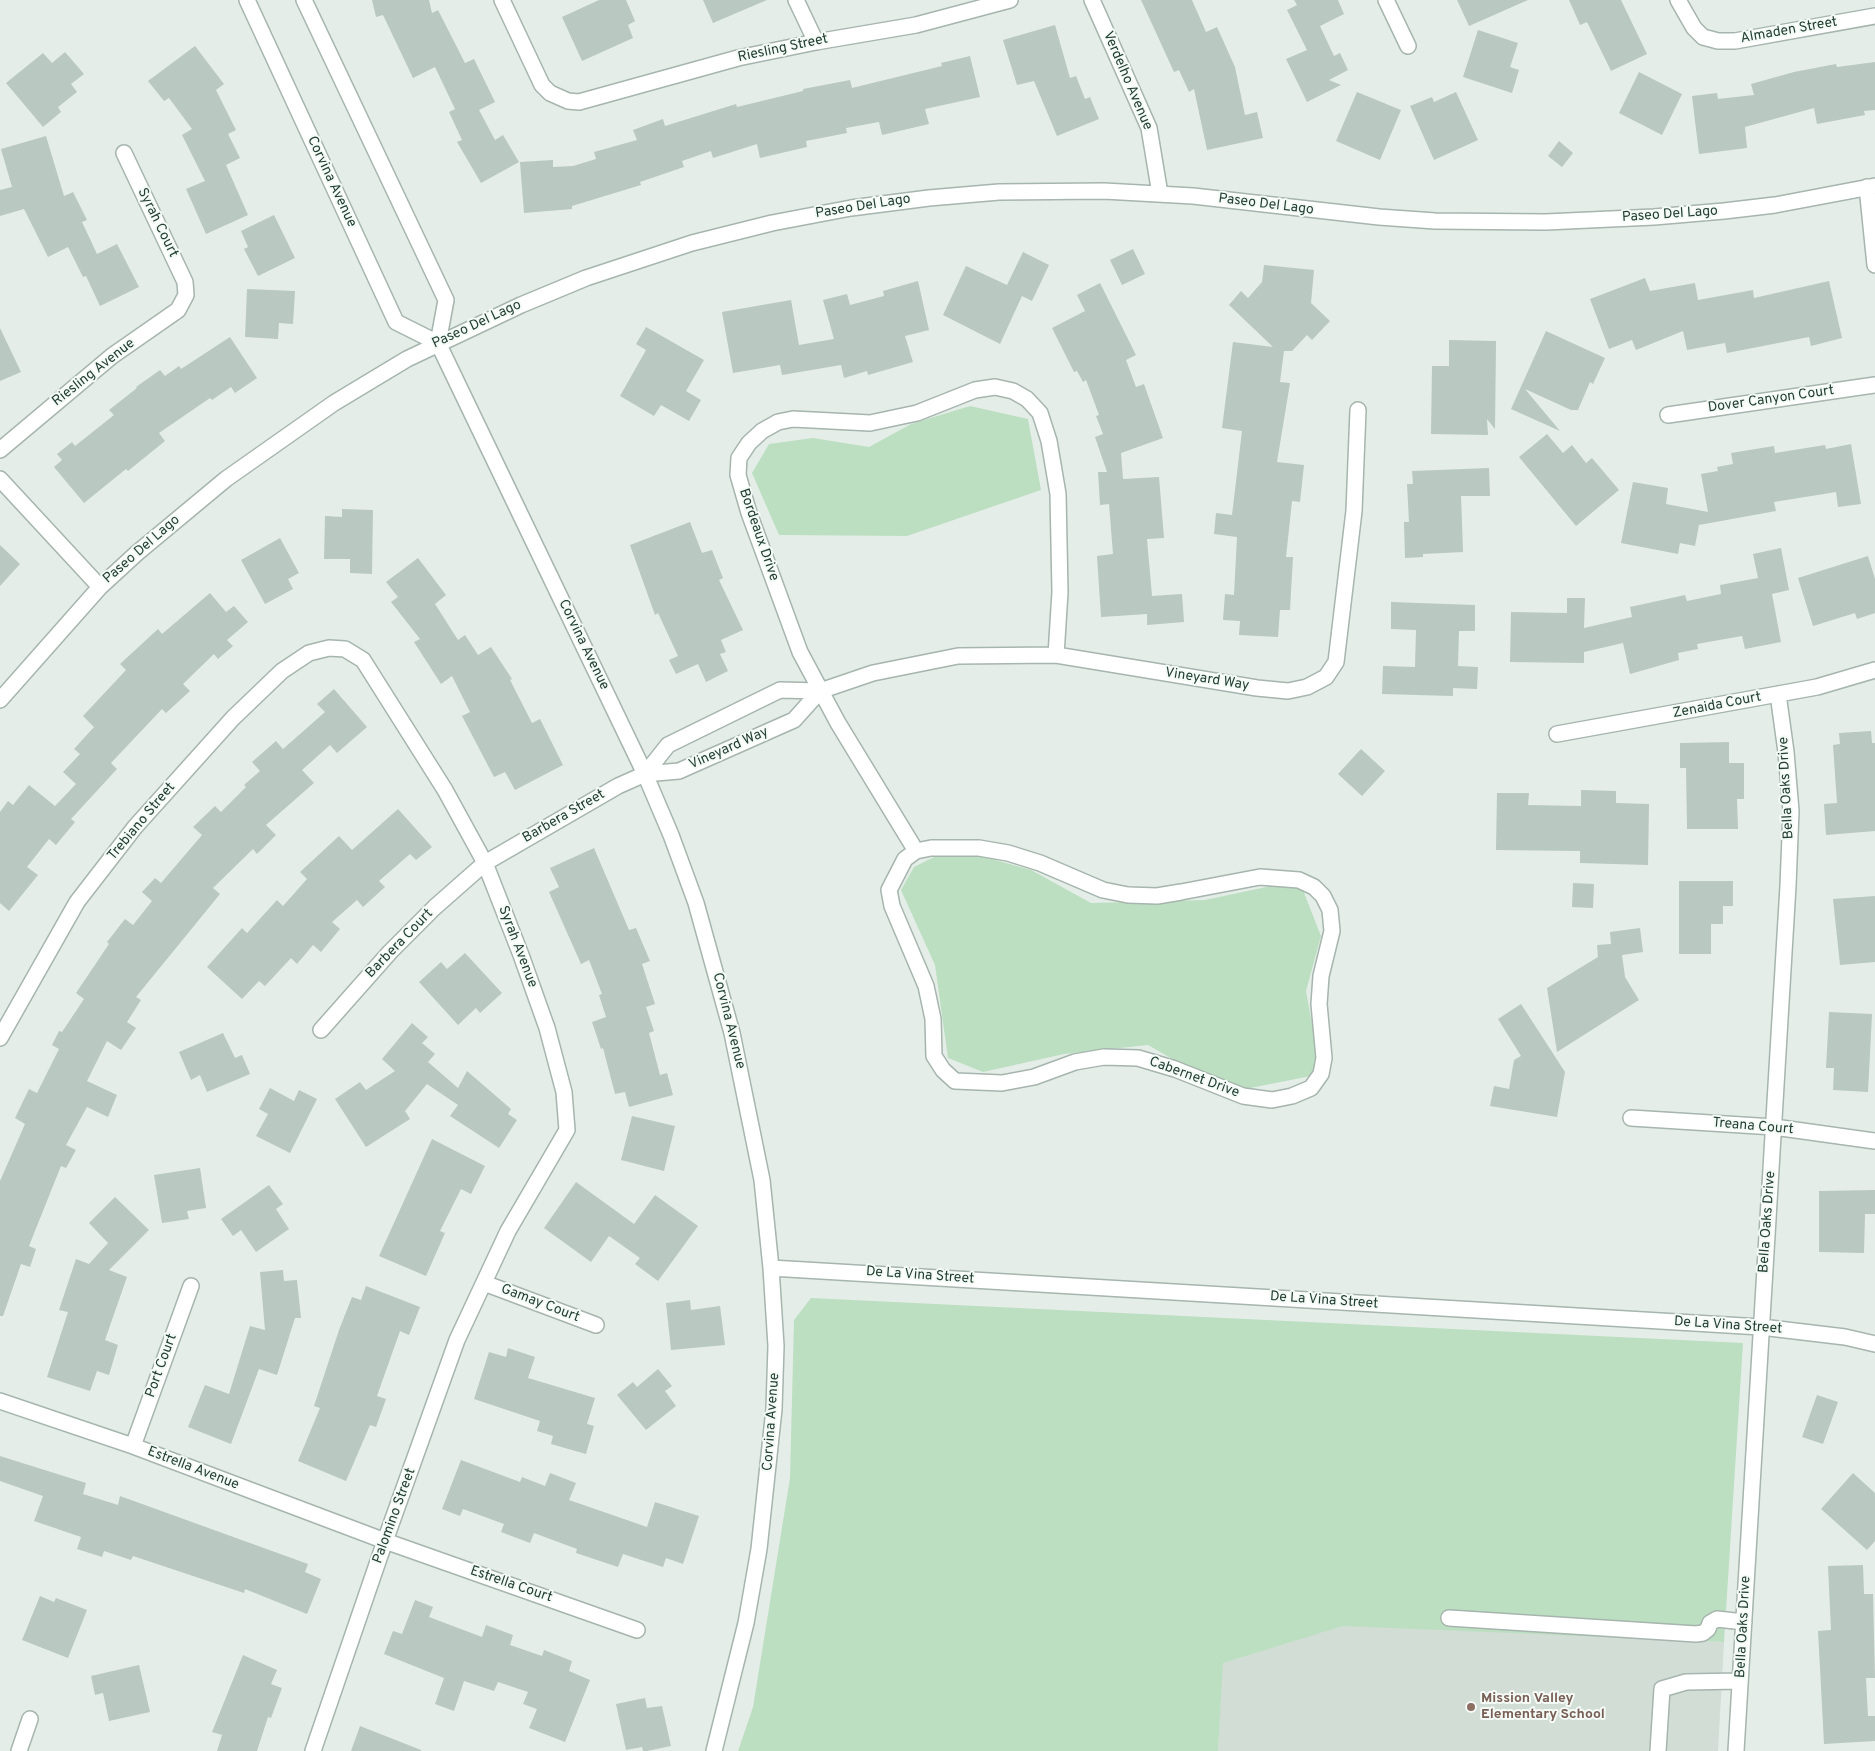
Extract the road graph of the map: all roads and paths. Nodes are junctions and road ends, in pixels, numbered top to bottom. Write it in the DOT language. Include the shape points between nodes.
graph roads {
  1 [pos="247,0"];
  2 [pos="304,0"];
  3 [pos="502,0"];
  4 [pos="796,0"];
  5 [pos="1010,0"];
  6 [pos="1092,0"];
  7 [pos="1386,0"];
  8 [pos="1678,0"];
  9 [pos="1875,16"];
  10 [pos="816,42"];
  11 [pos="1408,46"];
  12 [pos="124,153"];
  13 [pos="1871,186"];
  14 [pos="1160,194"];
  15 [pos="1875,265"];
  16 [pos="186,295"];
  17 [pos="438,343"];
  18 [pos="1875,385"];
  19 [pos="1358,410"];
  20 [pos="1668,415"];
  21 [pos="0,450"];
  22 [pos="0,479"];
  23 [pos="100,587"];
  24 [pos="329,648"];
  25 [pos="1056,655"];
  26 [pos="1875,670"];
  27 [pos="820,691"];
  28 [pos="1778,694"];
  29 [pos="0,700"];
  30 [pos="1557,734"];
  31 [pos="645,774"];
  32 [pos="916,851"];
  33 [pos="485,863"];
  34 [pos="320,1030"];
  35 [pos="0,1038"];
  36 [pos="1631,1118"];
  37 [pos="1774,1127"];
  38 [pos="1875,1141"];
  39 [pos="771,1268"];
  40 [pos="484,1283"];
  41 [pos="191,1286"];
  42 [pos="596,1325"];
  43 [pos="1761,1328"];
  44 [pos="1875,1344"];
  45 [pos="0,1401"];
  46 [pos="133,1446"];
  47 [pos="385,1541"];
  48 [pos="1450,1618"];
  49 [pos="1744,1622"];
  50 [pos="637,1630"];
  51 [pos="1740,1681"];
  52 [pos="30,1719"];
  53 [pos="19,1751"];
  54 [pos="313,1751"];
  55 [pos="714,1751"];
  56 [pos="1658,1751"];
  57 [pos="1736,1751"];
  1 -- 17 [label="street, Corvina Avenue" via="396,322"];
  2 -- 17 [label="street" via="446,300"];
  3 -- 10 [label="street, Riesling Street" via="542,86 568,101 579,102 680,72"];
  4 -- 10 [label="street"];
  5 -- 10 [label="street, Riesling Street" via="916,25"];
  6 -- 14 [label="street, Verdelho Avenue" via="1149,128"];
  7 -- 11 [label="street"];
  8 -- 9 [label="street, Almaden Street" via="1694,28 1703,37 1718,41 1735,41"];
  12 -- 16 [label="street, Syrah Court" via="179,268"];
  13 -- 14 [label="street, Paseo Del Lago" via="1775,205 1654,218 1538,222 1379,217"];
  13 -- 15 [label="street"];
  14 -- 17 [label="street, Paseo Del Lago" via="1069,190 964,195 852,208 772,223 674,249 586,278 520,304"];
  16 -- 21 [label="street, Riesling Avenue" via="178,310 112,356"];
  17 -- 23 [label="street, Paseo Del Lago" via="334,403 256,456 181,515"];
  17 -- 31 [label="street, Corvina Avenue"];
  18 -- 20 [label="street, Dover Canyon Court"];
  19 -- 25 [label="street, Vineyard Way" via="1354,511 1340,636 1336,662 1326,677 1307,687 1288,691"];
  22 -- 23 [label="street"];
  23 -- 29 [label="street, Paseo Del Lago"];
  24 -- 33 [label="street, Syrah Avenue" via="345,649 364,660 446,790"];
  24 -- 35 [label="street, Trebiano Street" via="309,653 282,671 233,718 135,827 77,902"];
  25 -- 27 [label="street, Vineyard Way" via="958,656 873,673"];
  25 -- 27 [label="street, Bordeaux Drive" via="1060,545 1058,494 1049,440 1040,413 1027,399 995,387 975,390 917,413 870,423 793,419 778,422 762,431 739,458 738,475 749,513 800,652"];
  26 -- 28 [label="street, Zenaida Court" via="1817,687"];
  27 -- 31 [label="street, Vineyard Way" via="794,720 679,771"];
  27 -- 31 [label="street, Vineyard Way" via="780,690 668,746"];
  27 -- 32 [label="street, Bordeaux Drive"];
  28 -- 30 [label="street, Zenaida Court"];
  28 -- 37 [label="street, Bella Oaks Drive" via="1791,811"];
  31 -- 33 [label="street, Barbera Street" via="618,786"];
  31 -- 39 [label="street, Corvina Avenue" via="696,903 732,1033 762,1180"];
  32 -- 32 [label="street, Cabernet Drive" via="905,859 889,890 892,906 926,986 933,1019 934,1056 955,1081 1002,1083 1034,1077 1075,1062 1104,1057 1138,1058 1243,1096 1272,1100 1311,1088 1321,1074 1324,1058 1319,1004 1321,976 1332,931 1330,910 1314,887 1298,880 1260,877 1173,894 1128,895 1103,890 1008,853 980,848"];
  33 -- 34 [label="street, Barbera Court" via="390,952"];
  33 -- 40 [label="street, Syrah Avenue" via="522,955 546,1028 567,1113 567,1130 508,1231"];
  36 -- 37 [label="street, Treana Court"];
  37 -- 38 [label="street, Treana Court"];
  37 -- 43 [label="street, Bella Oaks Drive"];
  39 -- 43 [label="street, De La Vina Street"];
  39 -- 55 [label="street, Corvina Avenue" via="776,1346 768,1478 746,1623"];
  40 -- 42 [label="street, Gamay Court"];
  40 -- 47 [label="street, Palomino Street" via="457,1340"];
  41 -- 46 [label="street, Port Court"];
  43 -- 44 [label="street, De La Vina Street" via="1845,1337"];
  43 -- 49 [label="street, Bella Oaks Drive"];
  45 -- 46 [label="street, Estrella Avenue"];
  46 -- 47 [label="street, Estrella Avenue"];
  47 -- 50 [label="street, Estrella Court"];
  47 -- 54 [label="street, Palomino Street"];
  48 -- 49 [label="street" via="1696,1634 1703,1633 1717,1619"];
  49 -- 51 [label="street, Bella Oaks Drive"];
  51 -- 56 [label="street" via="1686,1682 1662,1689"];
  51 -- 57 [label="street, Bella Oaks Drive"];
  52 -- 53 [label="street"];
}
